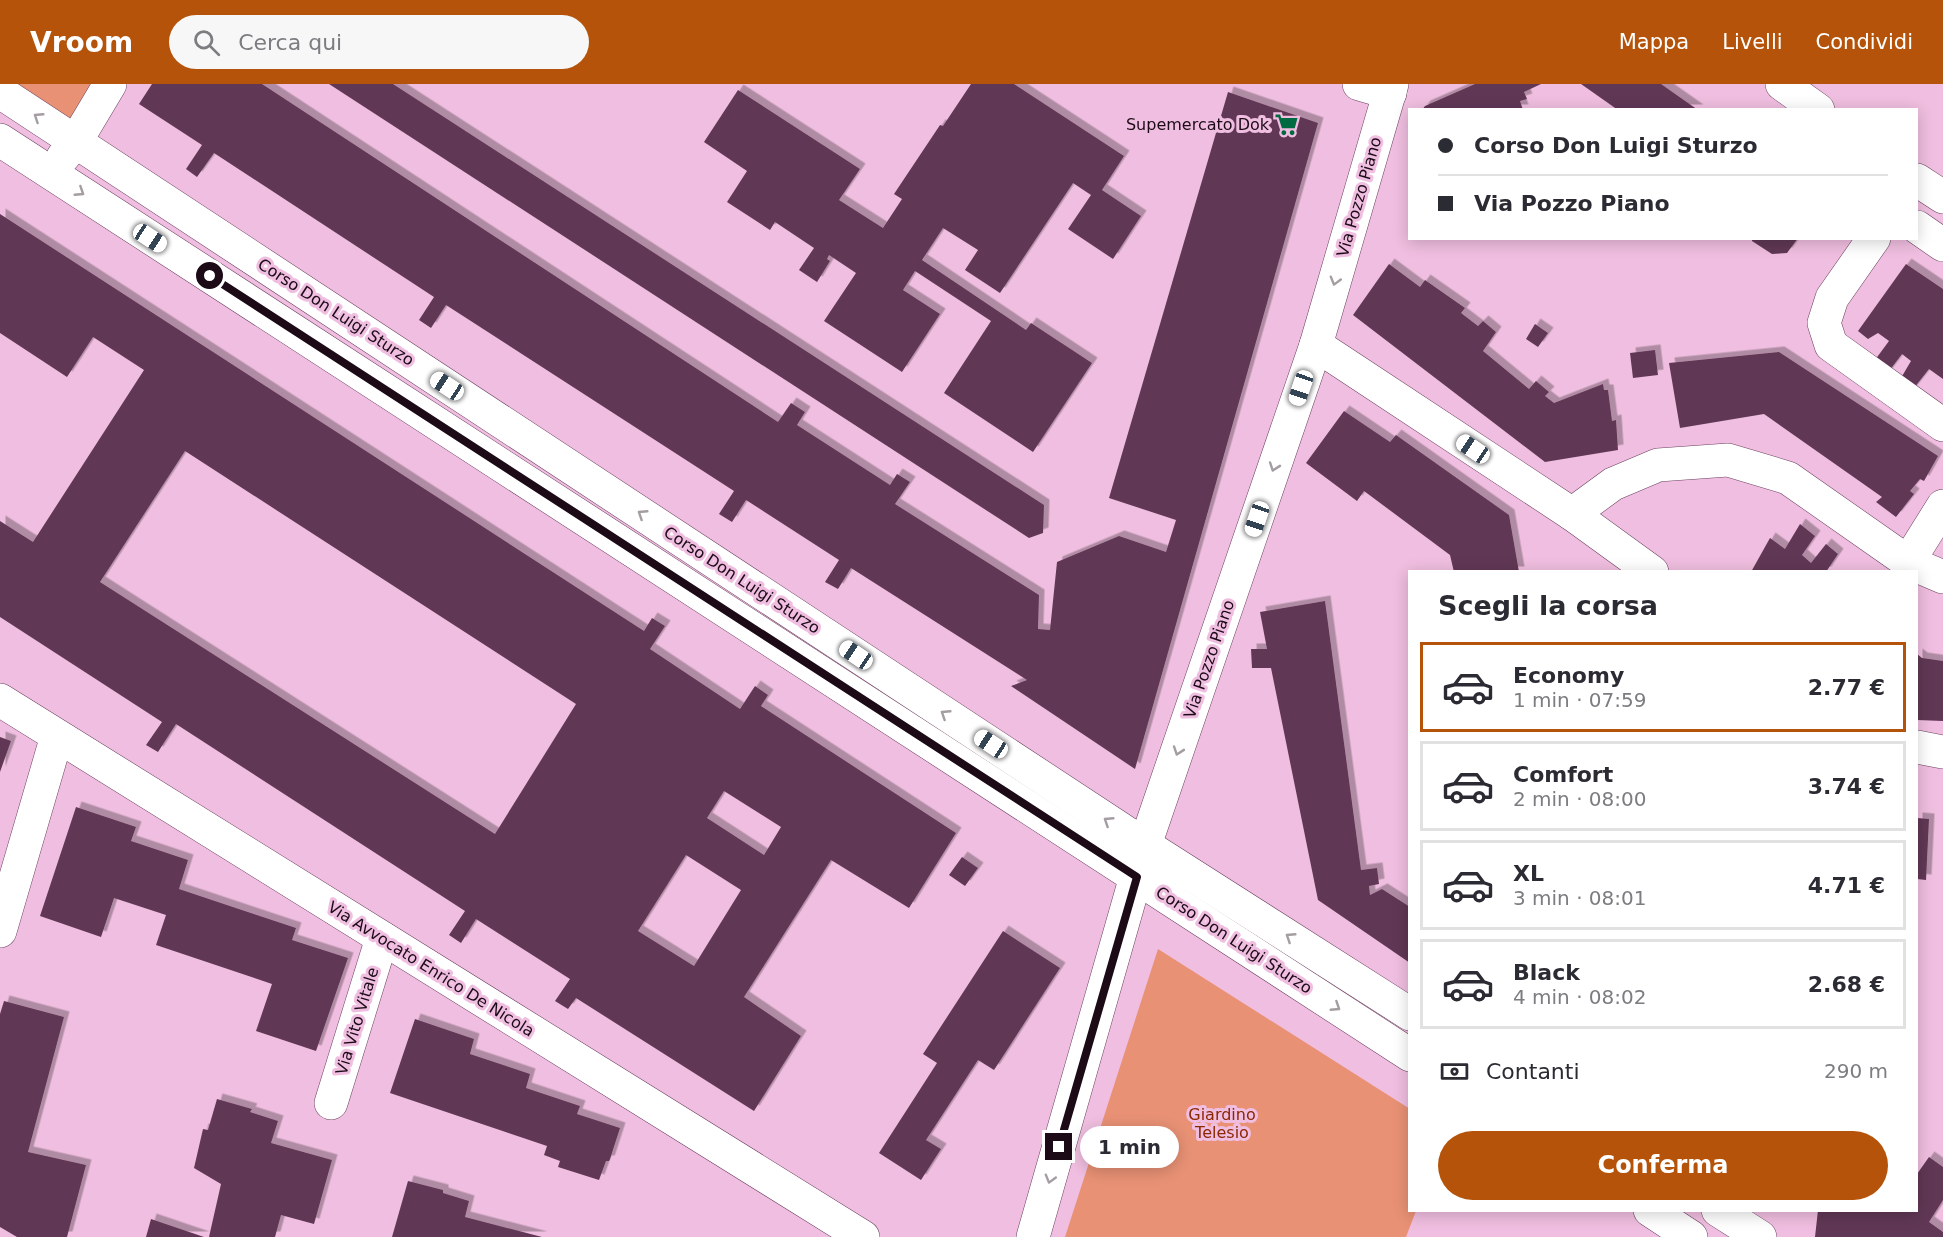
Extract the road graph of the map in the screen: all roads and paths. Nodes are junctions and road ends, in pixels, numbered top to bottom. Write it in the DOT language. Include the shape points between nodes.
graph roads {
  1 [pos="110,84"];
  2 [pos="1359,84"];
  3 [pos="1782,84"];
  4 [pos="1391,88"];
  5 [pos="0,92"];
  6 [pos="1815,108"];
  7 [pos="0,140"];
  8 [pos="76,141"];
  9 [pos="31,161"];
  10 [pos="1918,181"];
  11 [pos="1943,197"];
  12 [pos="1918,228"];
  13 [pos="1873,240"];
  14 [pos="1943,245"];
  15 [pos="1316,345"];
  16 [pos="1943,425"];
  17 [pos="1943,506"];
  18 [pos="1572,514"];
  19 [pos="1908,562"];
  20 [pos="1649,570"];
  21 [pos="1943,577"];
  22 [pos="0,700"];
  23 [pos="57,736"];
  24 [pos="1918,747"];
  25 [pos="1943,752"];
  26 [pos="1145,845"];
  27 [pos="1137,877"];
  28 [pos="0,931"];
  29 [pos="382,938"];
  30 [pos="1408,1013"];
  31 [pos="1408,1053"];
  32 [pos="331,1103"];
  33 [pos="1653,1212"];
  34 [pos="1721,1212"];
  35 [pos="863,1237"];
  36 [pos="1033,1237"];
  37 [pos="1690,1237"];
  38 [pos="1760,1237"];
  1 -- 8 [label="street"];
  2 -- 4 [label="street"];
  3 -- 6 [label="street"];
  4 -- 15 [label="street, Via Pozzo Piano, one-way"];
  8 -- 5 [label="street, Corso Don Luigi Sturzo, one-way"];
  7 -- 9 [label="street, Corso Don Luigi Sturzo"];
  8 -- 9 [label="street" via="62,158"];
  26 -- 8 [label="street, Corso Don Luigi Sturzo, one-way"];
  9 -- 27 [label="street, Corso Don Luigi Sturzo, one-way"];
  10 -- 11 [label="street"];
  12 -- 14 [label="street"];
  13 -- 16 [label="street" via="1832,298 1824,323 1831,345"];
  15 -- 18 [label="street"];
  15 -- 26 [label="street, Via Pozzo Piano, one-way"];
  17 -- 19 [label="street"];
  18 -- 19 [label="street" via="1613,484 1658,465 1728,460 1788,478"];
  18 -- 20 [label="street"];
  19 -- 21 [label="street"];
  22 -- 23 [label="street, Via Avvocato Enrico De Nicola"];
  23 -- 28 [label="street"];
  23 -- 29 [label="street, Via Avvocato Enrico De Nicola"];
  24 -- 25 [label="street"];
  26 -- 27 [label="street, Via Pozzo Piano"];
  30 -- 26 [label="street, Corso Don Luigi Sturzo, one-way"];
  27 -- 31 [label="street, Corso Don Luigi Sturzo, one-way"];
  27 -- 36 [label="street, Via Pozzo Piano, one-way"];
  29 -- 32 [label="street, Via Vito Vitale"];
  29 -- 35 [label="street, Via Avvocato Enrico De Nicola"];
  33 -- 37 [label="street"];
  34 -- 38 [label="street"];
}
